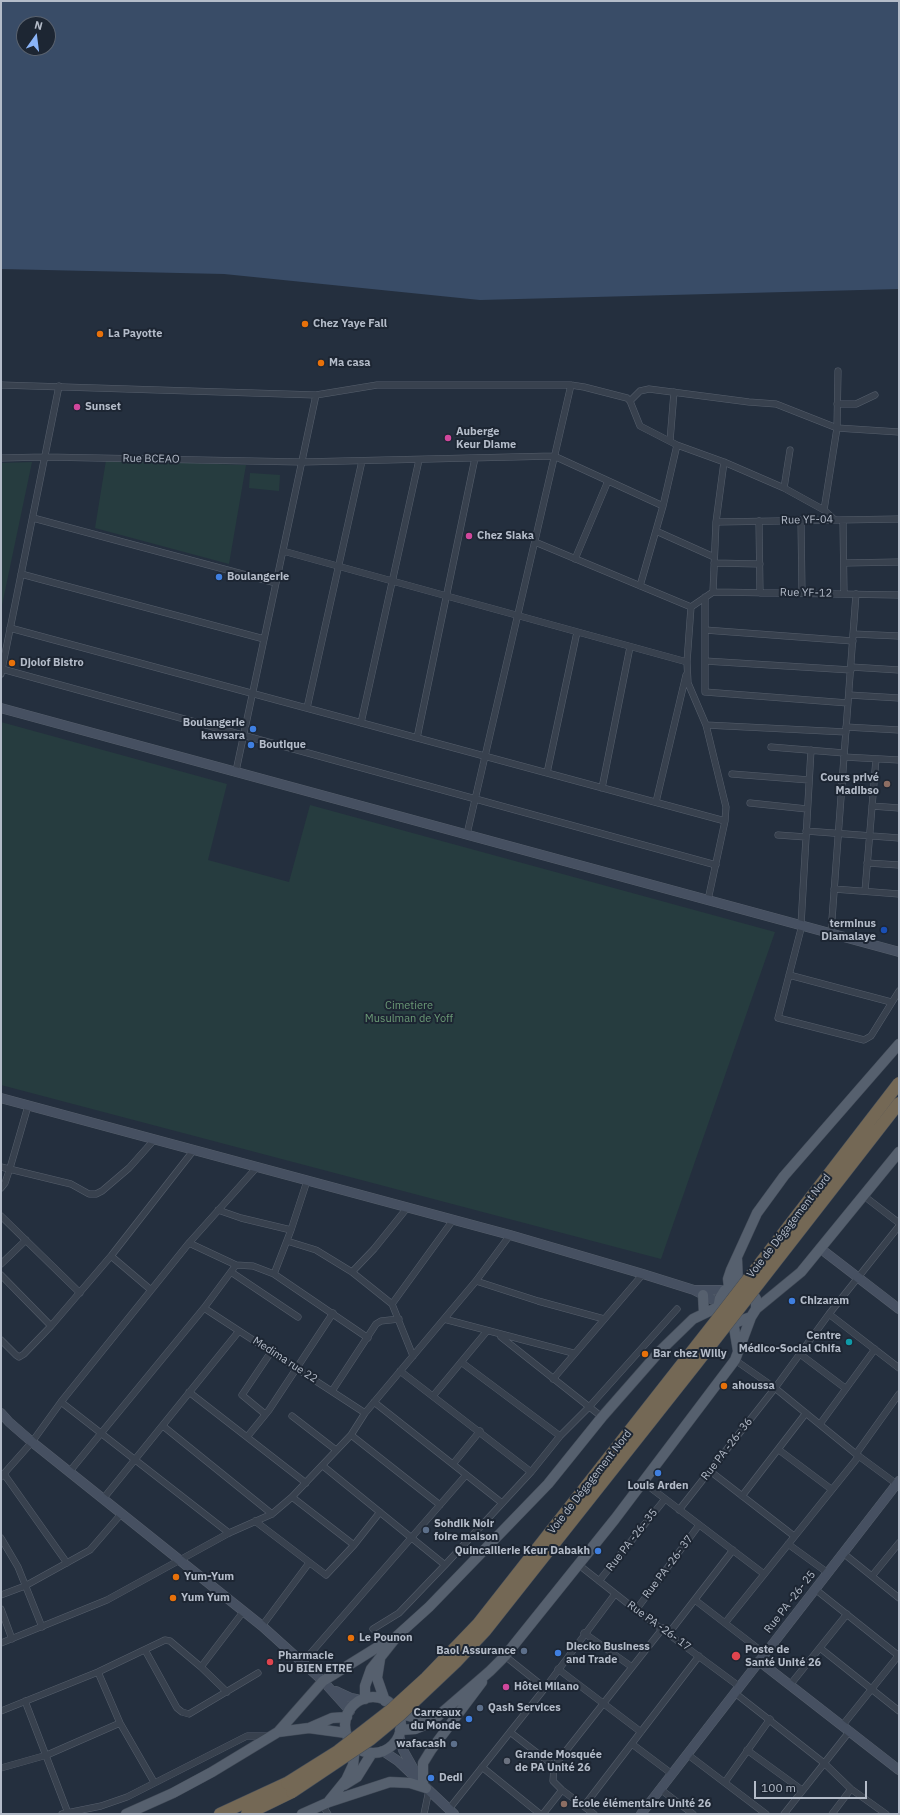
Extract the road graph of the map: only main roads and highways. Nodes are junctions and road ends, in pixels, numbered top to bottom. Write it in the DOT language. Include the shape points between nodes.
graph roads {
  1 [pos="899,1044"];
  2 [pos="899,1084"];
  3 [pos="899,1103"];
  4 [pos="899,1152"];
  5 [pos="731,1287"];
  6 [pos="782,1288"];
  7 [pos="699,1293"];
  8 [pos="754,1295"];
  9 [pos="720,1305"];
  10 [pos="704,1313"];
  11 [pos="753,1313"];
  12 [pos="729,1318"];
  13 [pos="693,1319"];
  14 [pos="736,1356"];
  15 [pos="398,1635"];
  16 [pos="381,1655"];
  17 [pos="490,1672"];
  18 [pos="363,1699"];
  19 [pos="385,1700"];
  20 [pos="398,1713"];
  21 [pos="348,1714"];
  22 [pos="438,1716"];
  23 [pos="309,1728"];
  24 [pos="400,1732"];
  25 [pos="346,1733"];
  26 [pos="274,1734"];
  27 [pos="355,1747"];
  28 [pos="372,1753"];
  29 [pos="342,1785"];
  30 [pos="289,1787"];
  31 [pos="327,1807"];
  32 [pos="126,1814"];
  33 [pos="220,1814"];
  34 [pos="247,1814"];
  35 [pos="302,1814"];
  1 -- 5 [label="main road" via="784,1176 757,1214 731,1270 728,1279"];
  2 -- 30 [label="highway, Voie de Dégagement Nord, bridge" via="478,1624 392,1709"];
  3 -- 30 [label="highway, Voie de Dégagement Nord, bridge" via="485,1631 456,1662 371,1739"];
  4 -- 6 [label="main road" via="821,1249 801,1272"];
  5 -- 8 [label="main road" via="748,1288"];
  5 -- 9 [label="main road"];
  6 -- 8 [label="main road"];
  6 -- 11 [label="main road"];
  7 -- 10 [label="main road" via="705,1306"];
  8 -- 11 [label="main road" via="756,1304"];
  9 -- 10 [label="main road"];
  9 -- 12 [label="main road"];
  10 -- 13 [label="main road"];
  11 -- 12 [label="main road" via="742,1321"];
  11 -- 14 [label="main road"];
  12 -- 13 [label="main road"];
  12 -- 14 [label="main road"];
  13 -- 15 [label="main road" via="660,1351 548,1484 429,1607"];
  14 -- 17 [label="main road" via="579,1565"];
  15 -- 16 [label="main road"];
  15 -- 26 [label="main road" via="325,1683"];
  16 -- 18 [label="main road" via="367,1677"];
  16 -- 19 [label="main road" via="377,1678"];
  17 -- 22 [label="main road"];
  17 -- 31 [label="main road" via="423,1764 425,1786 390,1782"];
  18 -- 19 [label="main road"];
  18 -- 21 [label="main road"];
  19 -- 20 [label="main road"];
  20 -- 22 [label="main road" via="416,1718"];
  20 -- 24 [label="main road"];
  21 -- 23 [label="main road"];
  21 -- 25 [label="main road" via="345,1721"];
  22 -- 24 [label="main road" via="421,1727"];
  23 -- 25 [label="main road"];
  23 -- 26 [label="main road"];
  24 -- 28 [label="main road" via="393,1745 383,1751"];
  25 -- 27 [label="main road"];
  26 -- 32 [label="main road" via="212,1772"];
  27 -- 28 [label="main road"];
  27 -- 29 [label="main road" via="352,1765"];
  28 -- 29 [label="main road" via="357,1777"];
  29 -- 31 [label="main road"];
  30 -- 33 [label="highway, Voie de Dégagement Nord"];
  30 -- 34 [label="highway, Voie de Dégagement Nord"];
  31 -- 35 [label="main road"];
}
